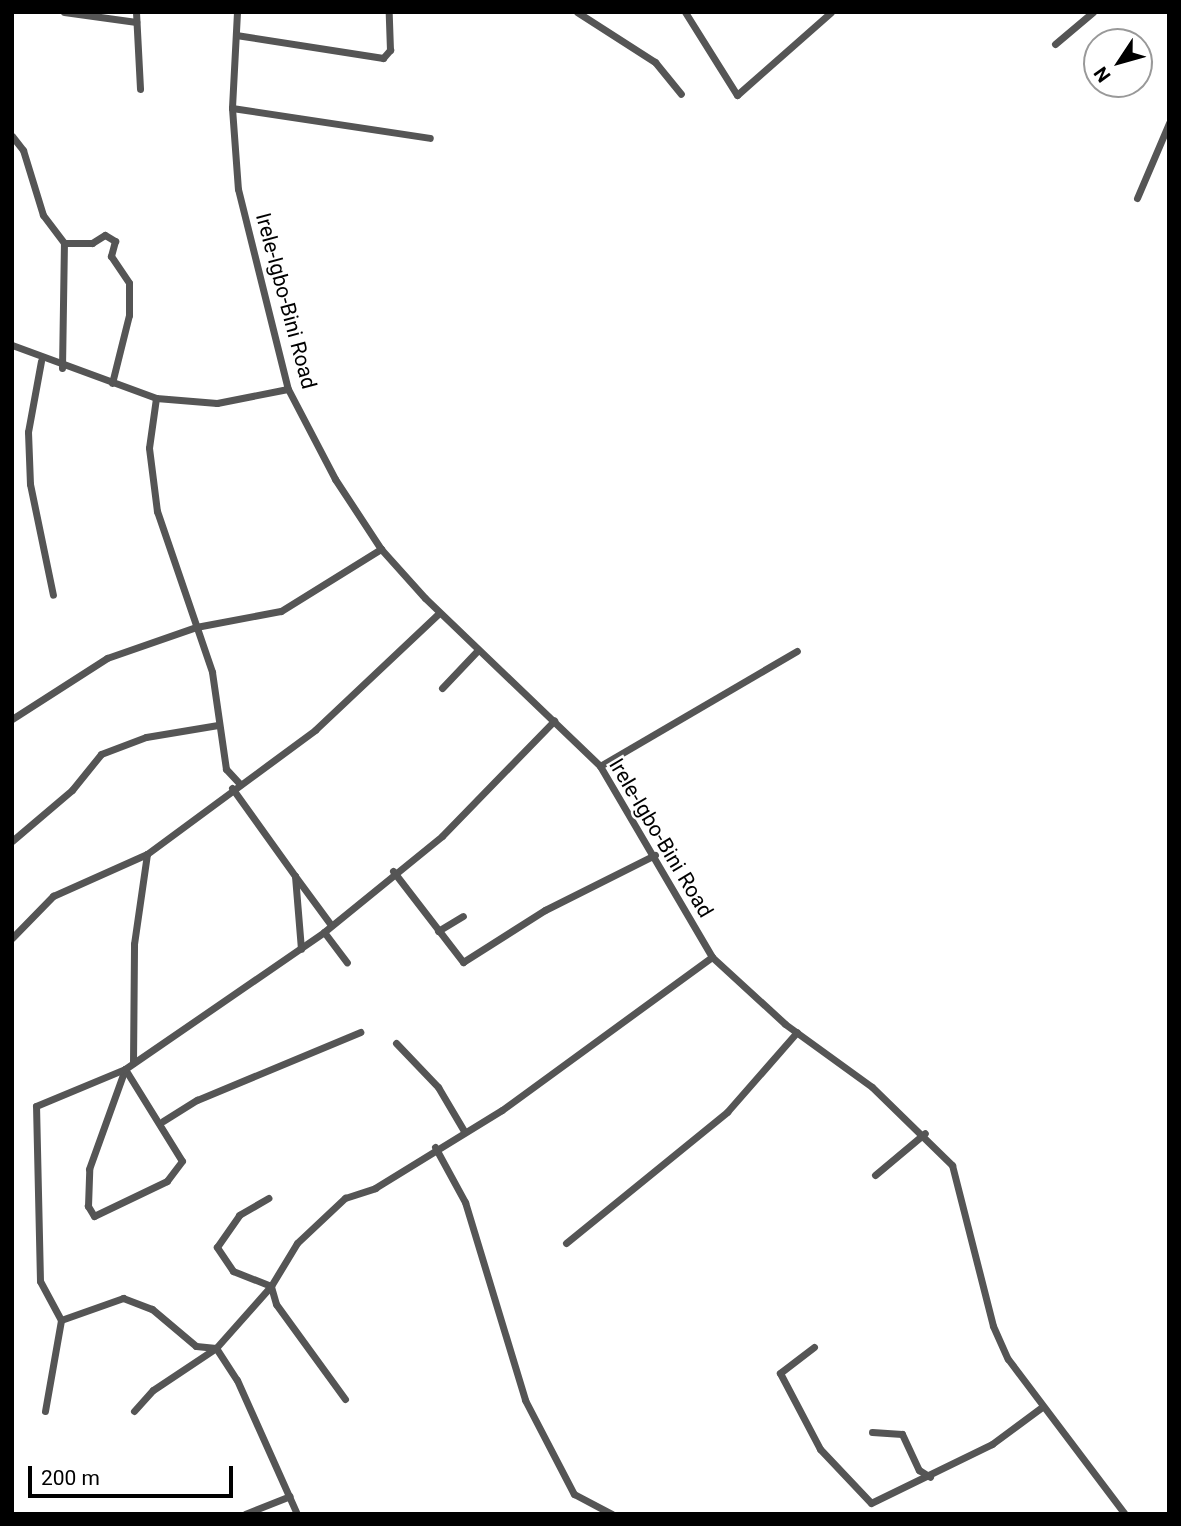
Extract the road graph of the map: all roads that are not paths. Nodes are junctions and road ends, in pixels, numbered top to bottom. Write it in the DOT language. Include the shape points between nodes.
graph roads {
  1 [pos="64,12"];
  2 [pos="136,12"];
  3 [pos="237,12"];
  4 [pos="389,12"];
  5 [pos="577,12"];
  6 [pos="685,12"];
  7 [pos="831,12"];
  8 [pos="1093,12"];
  9 [pos="136,22"];
  10 [pos="236,35"];
  11 [pos="1055,44"];
  12 [pos="139,89"];
  13 [pos="681,94"];
  14 [pos="232,108"];
  15 [pos="1169,123"];
  16 [pos="12,136"];
  17 [pos="430,138"];
  18 [pos="1137,198"];
  19 [pos="64,243"];
  20 [pos="12,345"];
  21 [pos="41,361"];
  22 [pos="62,368"];
  23 [pos="112,383"];
  24 [pos="288,389"];
  25 [pos="156,398"];
  26 [pos="381,549"];
  27 [pos="53,595"];
  28 [pos="439,613"];
  29 [pos="196,627"];
  30 [pos="478,650"];
  31 [pos="797,651"];
  32 [pos="442,688"];
  33 [pos="12,719"];
  34 [pos="554,721"];
  35 [pos="218,725"];
  36 [pos="600,766"];
  37 [pos="240,784"];
  38 [pos="232,788"];
  39 [pos="12,841"];
  40 [pos="148,854"];
  41 [pos="654,855"];
  42 [pos="393,871"];
  43 [pos="295,876"];
  44 [pos="463,916"];
  45 [pos="331,925"];
  46 [pos="438,931"];
  47 [pos="324,932"];
  48 [pos="12,938"];
  49 [pos="301,949"];
  50 [pos="712,957"];
  51 [pos="347,962"];
  52 [pos="360,1032"];
  53 [pos="797,1032"];
  54 [pos="396,1043"];
  55 [pos="133,1063"];
  56 [pos="125,1069"];
  57 [pos="163,1121"];
  58 [pos="464,1131"];
  59 [pos="925,1133"];
  60 [pos="435,1147"];
  61 [pos="875,1175"];
  62 [pos="268,1198"];
  63 [pos="566,1243"];
  64 [pos="271,1286"];
  65 [pos="61,1321"];
  66 [pos="814,1347"];
  67 [pos="216,1348"];
  68 [pos="345,1399"];
  69 [pos="1042,1407"];
  70 [pos="45,1411"];
  71 [pos="134,1411"];
  72 [pos="872,1432"];
  73 [pos="930,1477"];
  74 [pos="290,1496"];
  75 [pos="246,1514"];
  76 [pos="297,1514"];
  77 [pos="612,1514"];
  78 [pos="1125,1514"];
  1 -- 9 [label="street"];
  2 -- 9 [label="street"];
  3 -- 10 [label="street, Irele-Igbo-Bini Road"];
  4 -- 10 [label="street" via="390,50 383,58"];
  5 -- 13 [label="street" via="655,62"];
  6 -- 7 [label="street" via="737,95"];
  8 -- 11 [label="street"];
  9 -- 12 [label="street"];
  10 -- 14 [label="street, Irele-Igbo-Bini Road"];
  14 -- 17 [label="street"];
  14 -- 24 [label="street, Irele-Igbo-Bini Road" via="238,189"];
  15 -- 18 [label="street"];
  16 -- 19 [label="street" via="23,150 43,215"];
  19 -- 22 [label="street"];
  19 -- 23 [label="street" via="92,243 105,235 115,241 111,256 129,283 130,315"];
  20 -- 21 [label="street"];
  21 -- 22 [label="street"];
  21 -- 27 [label="street" via="28,432 30,484"];
  22 -- 23 [label="street"];
  23 -- 25 [label="street"];
  24 -- 25 [label="street" via="217,403"];
  24 -- 26 [label="street, Irele-Igbo-Bini Road" via="335,480"];
  25 -- 29 [label="street" via="149,447 157,511"];
  26 -- 28 [label="street, Irele-Igbo-Bini Road"];
  26 -- 29 [label="street" via="281,611"];
  28 -- 30 [label="street, Irele-Igbo-Bini Road"];
  28 -- 37 [label="street" via="337,713"];
  29 -- 33 [label="street" via="107,658"];
  29 -- 35 [label="street" via="212,671"];
  30 -- 32 [label="street"];
  30 -- 34 [label="street, Irele-Igbo-Bini Road"];
  31 -- 36 [label="street"];
  34 -- 36 [label="street, Irele-Igbo-Bini Road"];
  34 -- 42 [label="street" via="442,836"];
  35 -- 37 [label="street" via="226,769"];
  35 -- 39 [label="street" via="146,737 101,754 72,790"];
  36 -- 41 [label="street, Irele-Igbo-Bini Road"];
  37 -- 38 [label="street"];
  38 -- 40 [label="street"];
  38 -- 43 [label="street"];
  40 -- 48 [label="street" via="53,896"];
  40 -- 55 [label="street" via="134,944"];
  41 -- 46 [label="street" via="545,910 468,961 460,960"];
  41 -- 50 [label="street, Irele-Igbo-Bini Road"];
  42 -- 45 [label="street"];
  42 -- 46 [label="street"];
  43 -- 45 [label="street"];
  43 -- 49 [label="street"];
  44 -- 46 [label="street"];
  45 -- 47 [label="street"];
  47 -- 49 [label="street"];
  47 -- 51 [label="street"];
  49 -- 55 [label="street"];
  50 -- 53 [label="street, Irele-Igbo-Bini Road"];
  50 -- 58 [label="street"];
  52 -- 57 [label="street" via="197,1100"];
  53 -- 59 [label="street, Irele-Igbo-Bini Road"];
  53 -- 63 [label="street" via="727,1112"];
  54 -- 58 [label="street" via="438,1087"];
  55 -- 56 [label="street"];
  56 -- 57 [label="street"];
  56 -- 57 [label="street" via="89,1169 92,1214 175,1177 182,1156"];
  56 -- 65 [label="street" via="32,1111 40,1156 40,1281"];
  58 -- 60 [label="street"];
  59 -- 61 [label="street"];
  59 -- 69 [label="street, Irele-Igbo-Bini Road" via="952,1165 993,1326"];
  60 -- 64 [label="street" via="324,1214"];
  60 -- 77 [label="street" via="465,1202 525,1400 574,1494"];
  62 -- 64 [label="street" via="239,1215 217,1256 245,1278"];
  64 -- 67 [label="street"];
  64 -- 68 [label="street" via="280,1314"];
  65 -- 67 [label="street" via="123,1298 152,1309 196,1346"];
  65 -- 70 [label="street"];
  66 -- 73 [label="street" via="780,1373 820,1449 858,1495 879,1503"];
  67 -- 71 [label="street" via="153,1390"];
  67 -- 74 [label="street" via="237,1380"];
  69 -- 73 [label="street"];
  69 -- 78 [label="street, Irele-Igbo-Bini Road"];
  72 -- 73 [label="street" via="902,1434 919,1470"];
  74 -- 75 [label="street"];
  74 -- 76 [label="street"];
}
